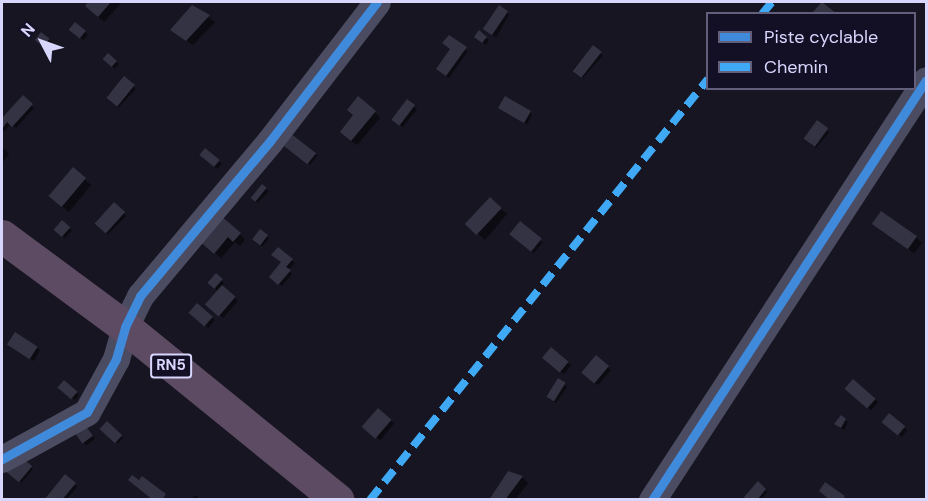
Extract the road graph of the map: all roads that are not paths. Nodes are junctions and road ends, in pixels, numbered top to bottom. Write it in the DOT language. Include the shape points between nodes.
graph roads {
  1 [pos="377,2"];
  2 [pos="927,80"];
  3 [pos="2,236"];
  4 [pos="125,327"];
  5 [pos="2,459"];
  6 [pos="338,500"];
  7 [pos="652,500"];
  1 -- 4 [label="street" via="270,141 157,273"];
  2 -- 7 [label="street"];
  3 -- 4 [label="highway, RN5"];
  4 -- 5 [label="street" via="116,359 87,412"];
  4 -- 6 [label="highway, RN5"];
}
